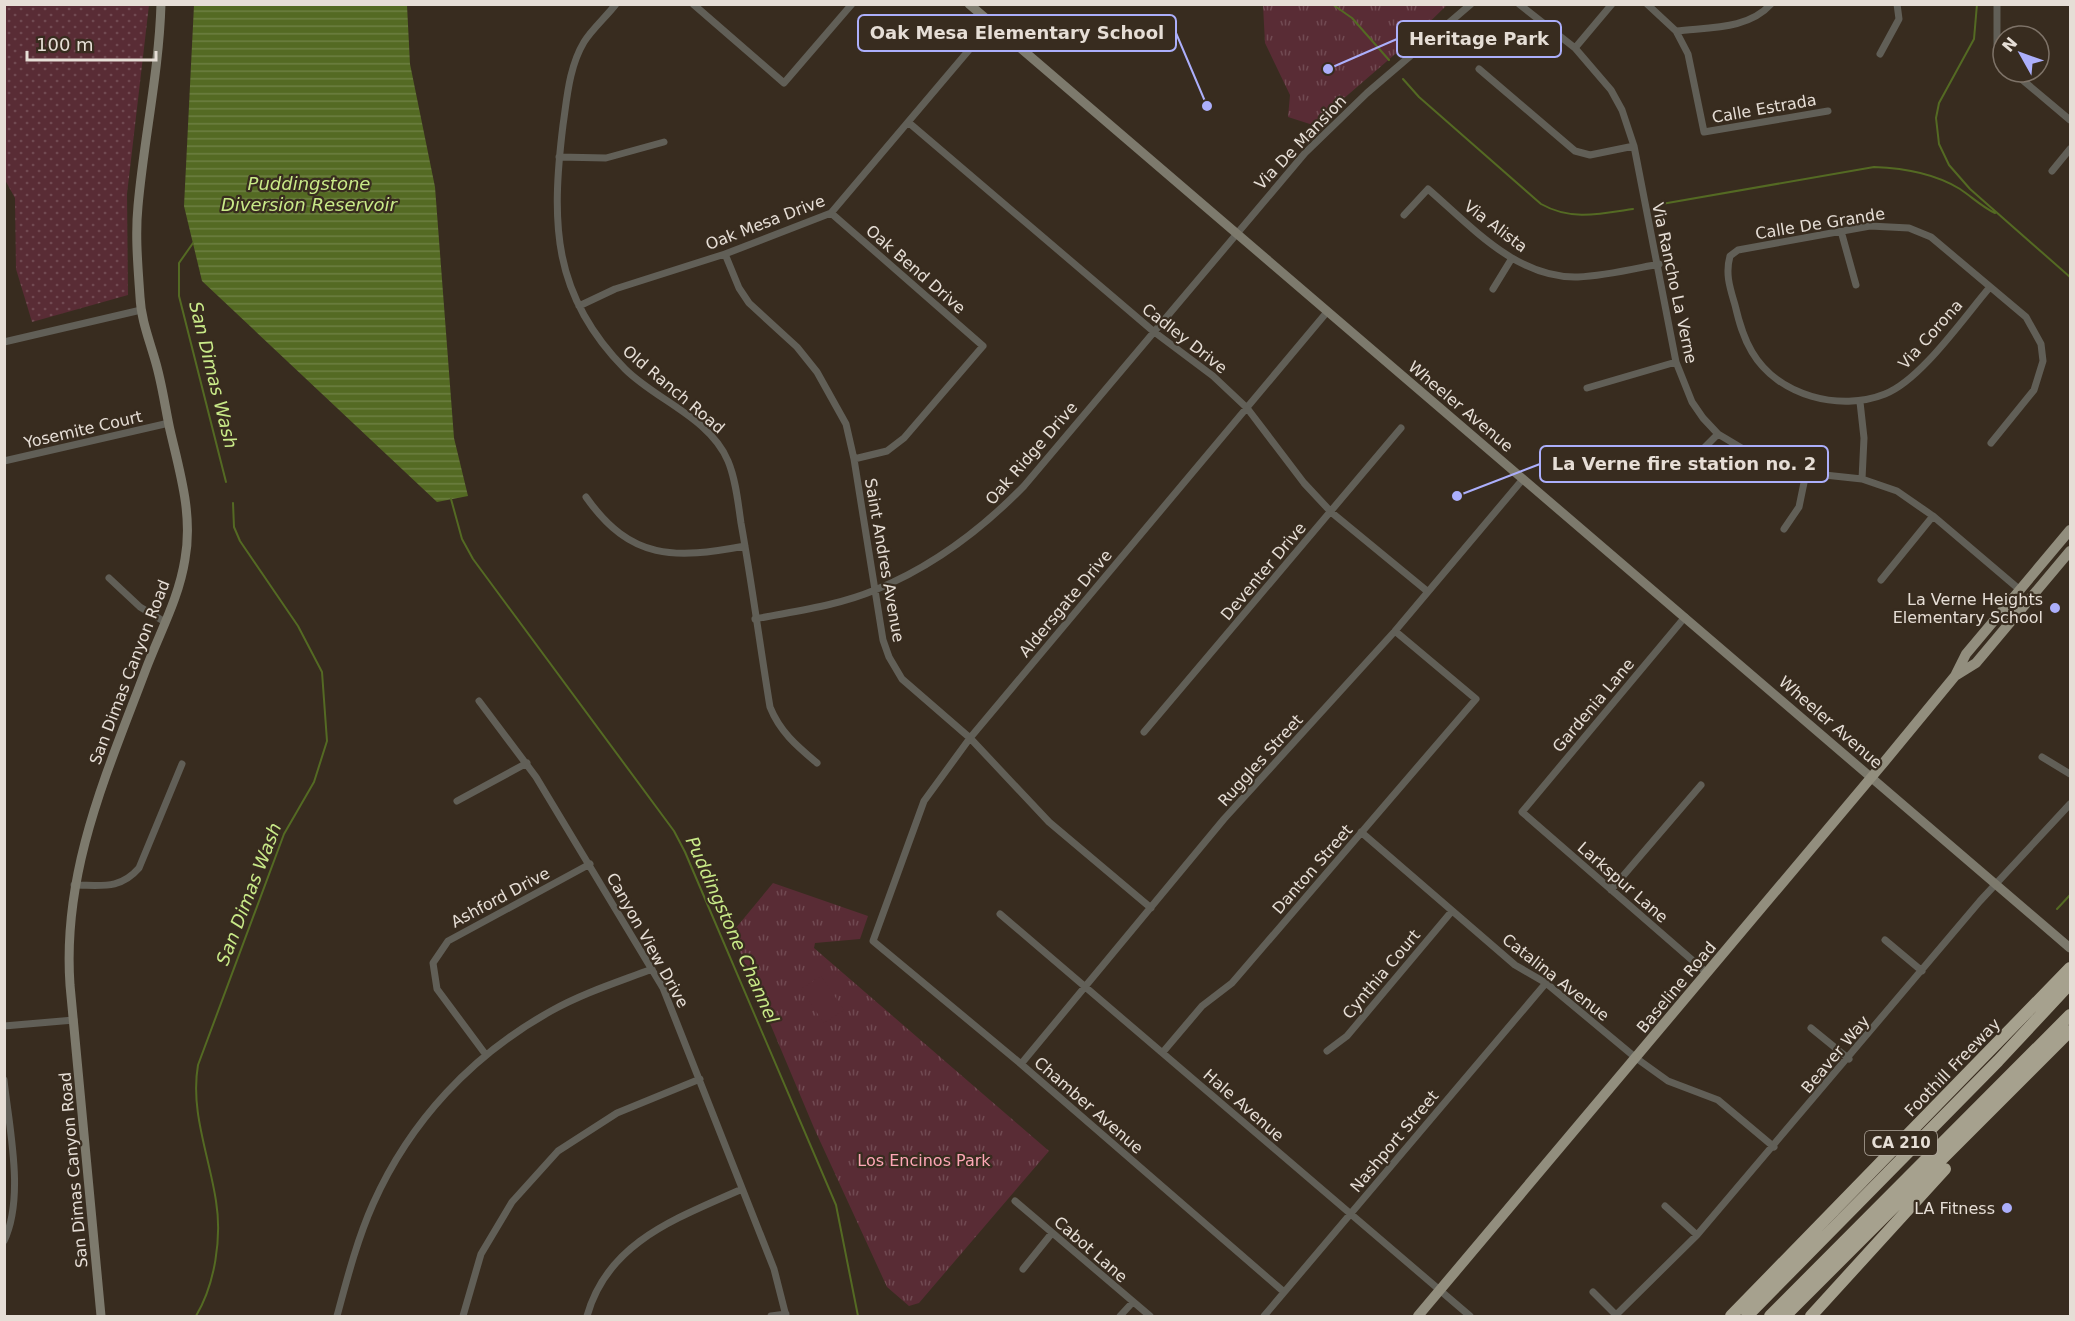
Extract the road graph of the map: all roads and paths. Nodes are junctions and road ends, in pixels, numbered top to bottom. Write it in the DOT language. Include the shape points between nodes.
graph roads {
  1 [pos="161,4"];
  2 [pos="616,4"];
  3 [pos="693,4"];
  4 [pos="852,4"];
  5 [pos="969,4"];
  6 [pos="1471,4"];
  7 [pos="1519,4"];
  8 [pos="1612,4"];
  9 [pos="1647,4"];
  10 [pos="1771,4"];
  11 [pos="1897,4"];
  12 [pos="1996,4"];
  13 [pos="991,24"];
  14 [pos="1996,24"];
  15 [pos="1676,31"];
  16 [pos="1575,48"];
  17 [pos="1880,54"];
  18 [pos="1479,69"];
  19 [pos="2027,84"];
  20 [pos="1827,111"];
  21 [pos="2070,120"];
  22 [pos="908,122"];
  23 [pos="664,142"];
  24 [pos="1634,146"];
  25 [pos="2070,149"];
  26 [pos="559,157"];
  27 [pos="2052,171"];
  28 [pos="831,213"];
  29 [pos="1404,215"];
  30 [pos="1841,231"];
  31 [pos="1235,232"];
  32 [pos="725,254"];
  33 [pos="1730,256"];
  34 [pos="1512,258"];
  35 [pos="1659,264"];
  36 [pos="1856,285"];
  37 [pos="1990,287"];
  38 [pos="1493,289"];
  39 [pos="579,306"];
  40 [pos="141,310"];
  41 [pos="1327,312"];
  42 [pos="1153,331"];
  43 [pos="4,342"];
  44 [pos="1676,362"];
  45 [pos="1587,388"];
  46 [pos="1860,402"];
  47 [pos="1246,408"];
  48 [pos="169,423"];
  49 [pos="1401,428"];
  50 [pos="1718,434"];
  51 [pos="1992,443"];
  52 [pos="1694,458"];
  53 [pos="854,459"];
  54 [pos="4,462"];
  55 [pos="1806,473"];
  56 [pos="1523,479"];
  57 [pos="1862,479"];
  58 [pos="586,497"];
  59 [pos="1331,512"];
  60 [pos="1933,516"];
  61 [pos="1784,530"];
  62 [pos="2070,530"];
  63 [pos="746,546"];
  64 [pos="2070,551"];
  65 [pos="109,578"];
  66 [pos="1881,580"];
  67 [pos="2020,590"];
  68 [pos="875,591"];
  69 [pos="1427,591"];
  70 [pos="1685,617"];
  71 [pos="755,619"];
  72 [pos="165,622"];
  73 [pos="1395,631"];
  74 [pos="1955,676"];
  75 [pos="479,701"];
  76 [pos="1144,732"];
  77 [pos="970,738"];
  78 [pos="2042,757"];
  79 [pos="527,763"];
  80 [pos="817,763"];
  81 [pos="182,764"];
  82 [pos="2070,774"];
  83 [pos="1871,777"];
  84 [pos="1701,785"];
  85 [pos="457,801"];
  86 [pos="2070,804"];
  87 [pos="1522,812"];
  88 [pos="1361,832"];
  89 [pos="590,864"];
  90 [pos="74,885"];
  91 [pos="1995,885"];
  92 [pos="1611,890"];
  93 [pos="1151,908"];
  94 [pos="1452,911"];
  95 [pos="1000,914"];
  96 [pos="1885,940"];
  97 [pos="873,941"];
  98 [pos="2070,948"];
  99 [pos="652,969"];
  100 [pos="2070,969"];
  101 [pos="1922,971"];
  102 [pos="1707,973"];
  103 [pos="1546,983"];
  104 [pos="1086,987"];
  105 [pos="2070,1015"];
  106 [pos="74,1020"];
  107 [pos="4,1026"];
  108 [pos="1811,1028"];
  109 [pos="2070,1031"];
  110 [pos="1328,1051"];
  111 [pos="1163,1052"];
  112 [pos="486,1055"];
  113 [pos="1636,1058"];
  114 [pos="1849,1059"];
  115 [pos="1021,1064"];
  116 [pos="700,1079"];
  117 [pos="4,1080"];
  118 [pos="2017,1087"];
  119 [pos="8,1147"];
  120 [pos="1774,1147"];
  121 [pos="742,1190"];
  122 [pos="1015,1201"];
  123 [pos="1665,1206"];
  124 [pos="1350,1214"];
  125 [pos="1052,1233"];
  126 [pos="1697,1235"];
  127 [pos="4,1240"];
  128 [pos="1023,1269"];
  129 [pos="1440,1290"];
  130 [pos="1284,1292"];
  131 [pos="1593,1292"];
  132 [pos="1132,1303"];
  133 [pos="786,1315"];
  134 [pos="1616,1316"];
  135 [pos="101,1317"];
  136 [pos="336,1317"];
  137 [pos="463,1317"];
  138 [pos="587,1317"];
  139 [pos="771,1317"];
  140 [pos="1120,1317"];
  141 [pos="1150,1317"];
  142 [pos="1264,1317"];
  143 [pos="1418,1317"];
  144 [pos="1470,1317"];
  145 [pos="1731,1317"];
  146 [pos="1746,1317"];
  147 [pos="1770,1317"];
  148 [pos="1785,1317"];
  149 [pos="1811,1317"];
  1 -- 40 [label="main road, San Dimas Canyon Road" via="159,52 138,206"];
  2 -- 26 [label="street, Old Ranch Road" via="583,43 573,71"];
  3 -- 4 [label="street" via="784,83"];
  5 -- 13 [label="main road, Wheeler Avenue"];
  6 -- 31 [label="street, Via De Mansion" via="1325,131"];
  7 -- 16 [label="street, Via Rancho La Verne"];
  8 -- 16 [label="street"];
  9 -- 15 [label="street"];
  10 -- 15 [label="street" via="1761,15 1742,23"];
  11 -- 17 [label="street" via="1899,19"];
  12 -- 14 [label="street"];
  13 -- 22 [label="street, Oak Mesa Drive"];
  13 -- 31 [label="main road, Wheeler Avenue"];
  15 -- 20 [label="street, Calle Estrada" via="1689,54 1704,132"];
  16 -- 24 [label="street, Via Rancho La Verne" via="1611,90"];
  18 -- 24 [label="street" via="1575,152 1590,154"];
  19 -- 21 [label="street"];
  22 -- 28 [label="street, Oak Mesa Drive"];
  22 -- 42 [label="street, Cadley Drive"];
  23 -- 26 [label="street" via="606,158"];
  24 -- 35 [label="street, Via Rancho La Verne"];
  25 -- 27 [label="street"];
  26 -- 39 [label="street, Old Ranch Road" via="557,230 564,270"];
  28 -- 32 [label="street, Oak Mesa Drive"];
  28 -- 53 [label="street, Oak Bend Drive" via="983,346 904,438 887,451"];
  29 -- 34 [label="street, Via Alista" via="1428,189"];
  30 -- 33 [label="street, Calle De Grande" via="1738,250"];
  30 -- 36 [label="street"];
  30 -- 37 [label="street, Calle De Grande" via="1890,225 1909,228 1931,237"];
  31 -- 41 [label="main road, Wheeler Avenue"];
  31 -- 42 [label="street, Oak Ridge Drive"];
  32 -- 39 [label="street, Oak Mesa Drive" via="615,289"];
  32 -- 53 [label="street, Saint Andres Avenue" via="749,303 797,347 817,372 846,424"];
  33 -- 46 [label="street, Via Corona" via="1726,271 1743,335 1767,371 1808,395 1835,402"];
  34 -- 35 [label="street, Via Alista" via="1556,276 1579,277"];
  34 -- 38 [label="street"];
  35 -- 44 [label="street, Via Rancho La Verne"];
  37 -- 46 [label="street, Via Corona" via="1922,367 1887,394"];
  37 -- 51 [label="street, Calle De Grande" via="2026,317 2036,331 2043,361 2034,390"];
  39 -- 63 [label="street, Old Ranch Road" via="587,326 626,370 718,443 729,462"];
  40 -- 43 [label="street"];
  40 -- 48 [label="main road, San Dimas Canyon Road"];
  41 -- 47 [label="street, Aldersgate Drive"];
  41 -- 56 [label="main road, Wheeler Avenue"];
  42 -- 47 [label="street, Cadley Drive" via="1213,376"];
  42 -- 68 [label="street, Oak Ridge Drive" via="1024,486 991,519 925,566"];
  44 -- 45 [label="street"];
  44 -- 50 [label="street, Via Rancho La Verne" via="1692,402"];
  46 -- 57 [label="street" via="1864,438"];
  47 -- 59 [label="street, Cadley Drive"];
  47 -- 77 [label="street, Aldersgate Drive"];
  48 -- 54 [label="street, Yosemite Court"];
  48 -- 72 [label="main road, San Dimas Canyon Road" via="186,500 188,537 181,577"];
  49 -- 59 [label="street, Deventer Drive"];
  50 -- 52 [label="street"];
  50 -- 55 [label="street, Via Rancho La Verne" via="1760,459"];
  53 -- 68 [label="street, Saint Andres Avenue"];
  55 -- 57 [label="street, Via Rancho La Verne"];
  55 -- 61 [label="street" via="1799,507"];
  56 -- 69 [label="street, Ruggles Street"];
  56 -- 70 [label="main road, Wheeler Avenue"];
  57 -- 60 [label="street, Via Rancho La Verne" via="1897,491"];
  58 -- 63 [label="street" via="599,515 651,551 672,555"];
  59 -- 69 [label="street, Cadley Drive"];
  59 -- 76 [label="street, Deventer Drive"];
  60 -- 66 [label="street"];
  60 -- 67 [label="street, Via Rancho La Verne"];
  62 -- 67 [label="main road, Baseline Road"];
  63 -- 71 [label="street, Old Ranch Road"];
  64 -- 74 [label="main road, Baseline Road" via="1976,663"];
  65 -- 72 [label="street" via="140,607"];
  67 -- 74 [label="main road, Baseline Road" via="1966,654"];
  68 -- 71 [label="street, Oak Ridge Drive"];
  68 -- 77 [label="street, Saint Andres Avenue" via="883,640 902,679"];
  69 -- 73 [label="street, Ruggles Street"];
  70 -- 83 [label="main road, Wheeler Avenue"];
  70 -- 87 [label="street, Gardenia Lane"];
  71 -- 80 [label="street, Old Ranch Road" via="773,716 791,741"];
  72 -- 90 [label="main road, San Dimas Canyon Road" via="103,784"];
  73 -- 88 [label="street, Danton Street" via="1476,699"];
  73 -- 93 [label="street, Ruggles Street" via="1224,819"];
  74 -- 83 [label="main road, Baseline Road"];
  75 -- 79 [label="street, Canyon View Drive"];
  77 -- 93 [label="street, Saint Andres Avenue" via="1049,822"];
  77 -- 97 [label="street, Aldersgate Drive" via="924,801"];
  78 -- 82 [label="street"];
  79 -- 85 [label="street"];
  79 -- 89 [label="street, Canyon View Drive"];
  81 -- 90 [label="street" via="140,868 117,885"];
  83 -- 91 [label="main road, Wheeler Avenue"];
  83 -- 102 [label="main road, Baseline Road"];
  84 -- 92 [label="street"];
  86 -- 91 [label="street, Beaver Way"];
  87 -- 92 [label="street, Larkspur Lane"];
  88 -- 94 [label="street, Catalina Avenue"];
  88 -- 111 [label="street, Danton Street" via="1232,983 1202,1006"];
  89 -- 99 [label="street, Canyon View Drive"];
  89 -- 112 [label="street, Ashford Drive" via="448,940 433,963 437,989"];
  90 -- 106 [label="main road, San Dimas Canyon Road" via="68,936"];
  91 -- 98 [label="main road, Wheeler Avenue"];
  91 -- 101 [label="street, Beaver Way"];
  92 -- 102 [label="street, Larkspur Lane"];
  93 -- 104 [label="street, Ruggles Street"];
  94 -- 103 [label="street, Catalina Avenue" via="1515,965"];
  94 -- 110 [label="street, Cynthia Court" via="1347,1036"];
  95 -- 104 [label="street, Hale Avenue"];
  96 -- 101 [label="street"];
  97 -- 115 [label="street, Chamber Avenue"];
  99 -- 112 [label="street" via="551,1011"];
  99 -- 116 [label="street, Canyon View Drive"];
  100 -- 145 [label="highway, Foothill Freeway / CA 210"];
  100 -- 146 [label="highway" via="2067,987"];
  101 -- 114 [label="street, Beaver Way"];
  102 -- 113 [label="main road, Baseline Road"];
  103 -- 113 [label="street, Catalina Avenue"];
  103 -- 124 [label="street, Nashport Street"];
  104 -- 111 [label="street, Hale Avenue"];
  104 -- 115 [label="street, Ruggles Street"];
  105 -- 147 [label="highway"];
  106 -- 107 [label="street"];
  106 -- 135 [label="main road, San Dimas Canyon Road"];
  108 -- 114 [label="street"];
  109 -- 118 [label="highway, CA 210"];
  111 -- 124 [label="street, Hale Avenue"];
  112 -- 136 [label="street" via="428,1113 390,1167 357,1244"];
  113 -- 120 [label="street, Catalina Avenue" via="1668,1081 1718,1100"];
  113 -- 129 [label="main road, Baseline Road"];
  114 -- 120 [label="street, Beaver Way"];
  115 -- 130 [label="street, Chamber Avenue"];
  116 -- 121 [label="street, Canyon View Drive"];
  116 -- 137 [label="street" via="617,1113 558,1151 512,1202 481,1254"];
  117 -- 119 [label="street"];
  118 -- 148 [label="highway, CA 210"];
  118 -- 149 [label="highway"];
  119 -- 127 [label="street" via="14,1196 11,1227"];
  120 -- 126 [label="street, Beaver Way"];
  121 -- 133 [label="street, Canyon View Drive" via="774,1269"];
  121 -- 138 [label="street" via="663,1224 619,1257 592,1299"];
  122 -- 125 [label="street, Cabot Lane"];
  123 -- 126 [label="street"];
  124 -- 129 [label="street, Hale Avenue"];
  124 -- 130 [label="street, Nashport Street"];
  125 -- 128 [label="street"];
  125 -- 132 [label="street, Cabot Lane"];
  126 -- 134 [label="street, Beaver Way"];
  129 -- 143 [label="main road, Baseline Road"];
  129 -- 144 [label="street, Hale Avenue"];
  130 -- 142 [label="street, Nashport Street"];
  131 -- 134 [label="street"];
  132 -- 140 [label="street"];
  132 -- 141 [label="street, Cabot Lane"];
  133 -- 139 [label="street"];
}
